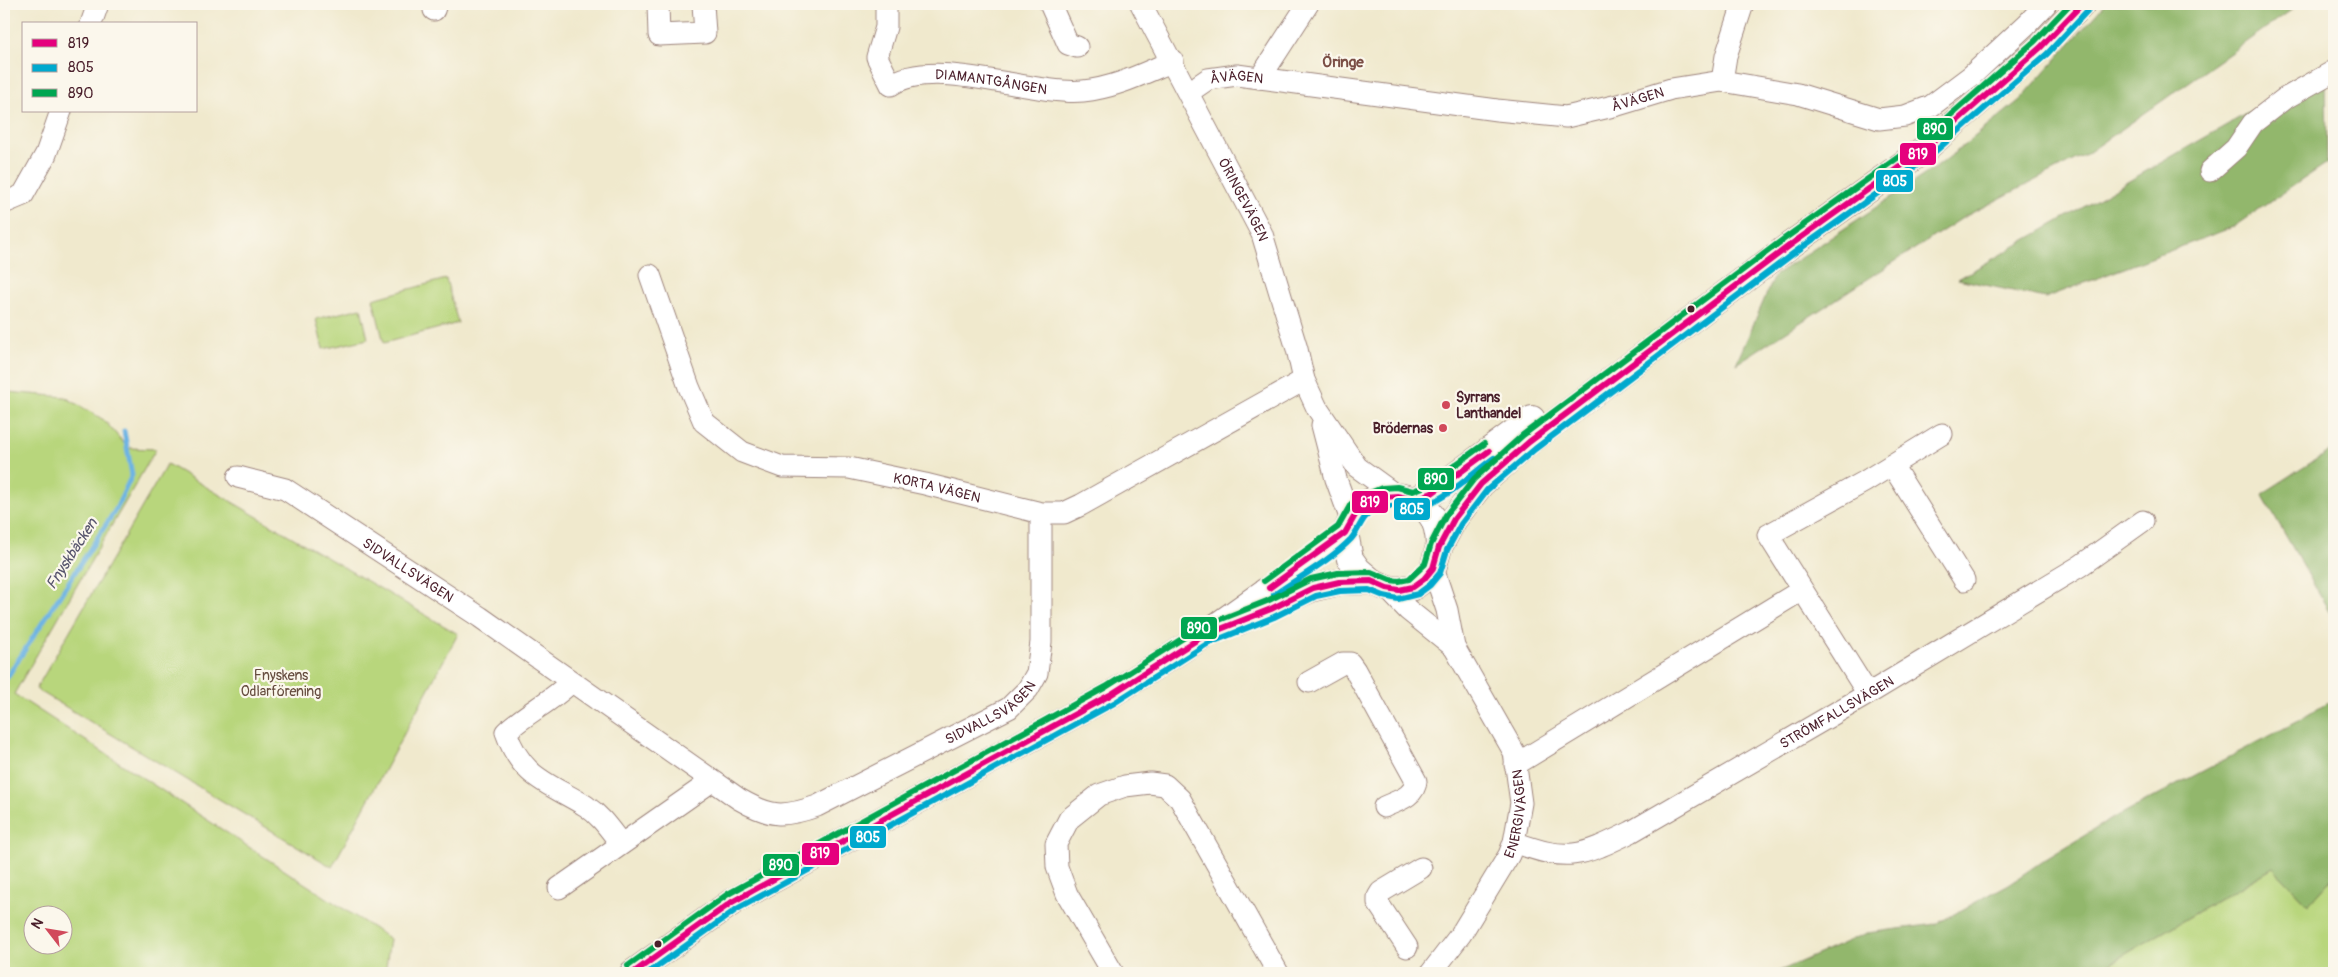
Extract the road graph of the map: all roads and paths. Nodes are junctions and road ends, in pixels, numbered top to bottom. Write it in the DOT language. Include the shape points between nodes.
graph roads {
  1 [pos="98,4"];
  2 [pos="658,4"];
  3 [pos="704,4"];
  4 [pos="886,4"];
  5 [pos="1050,4"];
  6 [pos="1141,4"];
  7 [pos="1308,4"];
  8 [pos="1743,4"];
  9 [pos="2046,4"];
  10 [pos="2082,4"];
  11 [pos="92,22"];
  12 [pos="1077,47"];
  13 [pos="1173,61"];
  14 [pos="2334,72"];
  15 [pos="1260,78"];
  16 [pos="1722,81"];
  17 [pos="1189,92"];
  18 [pos="61,112"];
  19 [pos="2210,171"];
  20 [pos="4,203"];
  21 [pos="1789,246"];
  22 [pos="650,275"];
  23 [pos="1304,380"];
  24 [pos="1317,408"];
  25 [pos="1942,434"];
  26 [pos="1892,465"];
  27 [pos="238,477"];
  28 [pos="1405,498"];
  29 [pos="1041,513"];
  30 [pos="2143,521"];
  31 [pos="1348,527"];
  32 [pos="1436,558"];
  33 [pos="1964,580"];
  34 [pos="1379,585"];
  35 [pos="1802,590"];
  36 [pos="1203,636"];
  37 [pos="1454,647"];
  38 [pos="571,682"];
  39 [pos="1309,682"];
  40 [pos="1868,694"];
  41 [pos="1515,765"];
  42 [pos="712,781"];
  43 [pos="1384,807"];
  44 [pos="1514,842"];
  45 [pos="621,844"];
  46 [pos="1421,868"];
  47 [pos="559,888"];
  48 [pos="1406,947"];
  49 [pos="633,973"];
  50 [pos="1113,973"];
  51 [pos="1278,973"];
  52 [pos="1431,973"];
  1 -- 11 [label="street"];
  2 -- 3 [label="street" via="659,36 705,33"];
  4 -- 13 [label="street, DIAMANTGÅNGEN" via="886,27 877,57 891,85 914,77 945,74 1081,91 1108,87"];
  5 -- 12 [label="street" via="1068,44"];
  6 -- 13 [label="street, ÖRINGEVÄGEN"];
  7 -- 15 [label="street"];
  8 -- 16 [label="street" via="1726,56"];
  9 -- 16 [label="street, ÅVÄGEN" via="1971,76 1931,106 1904,116 1879,119 1798,94"];
  10 -- 21 [label="main road" via="2041,47 1926,148"];
  13 -- 17 [label="street, ÖRINGEVÄGEN"];
  14 -- 19 [label="street" via="2284,99 2253,123 2236,148"];
  15 -- 16 [label="street, ÅVÄGEN" via="1566,117 1671,89"];
  15 -- 17 [label="street, ÅVÄGEN" via="1237,75 1208,79"];
  17 -- 23 [label="street, ÖRINGEVÄGEN" via="1262,234"];
  18 -- 20 [label="street" via="46,154 23,195"];
  21 -- 28 [label="main road" via="1726,280 1432,493"];
  21 -- 32 [label="main road" via="1529,442 1480,484 1454,519"];
  22 -- 29 [label="street, KORTA VÄGEN" via="704,422 742,452 782,467 849,468"];
  23 -- 24 [label="street, ÖRINGEVÄGEN"];
  23 -- 29 [label="street, KORTA VÄGEN" via="1081,505 1064,513"];
  24 -- 28 [label="street, ÖRINGEVÄGEN" via="1357,466"];
  24 -- 31 [label="street, ÖRINGEVÄGEN"];
  25 -- 26 [label="street"];
  26 -- 33 [label="street"];
  26 -- 35 [label="street" via="1768,535"];
  27 -- 38 [label="street, SIDVALLSVÄGEN" via="285,489 411,570"];
  28 -- 31 [label="main road" via="1383,497 1370,502 1358,510"];
  28 -- 32 [label="main road" via="1427,510 1434,519 1438,533"];
  29 -- 42 [label="street, SIDVALLSVÄGEN" via="1041,642 1037,673 1028,689 1008,708 817,806 793,815 761,812"];
  30 -- 40 [label="street, STRÖMFALLSVÄGEN" via="2080,566"];
  31 -- 34 [label="main road" via="1350,559 1358,570"];
  31 -- 36 [label="main road" via="1329,546"];
  32 -- 34 [label="main road" via="1424,579 1413,587 1399,590"];
  32 -- 37 [label="street, ENERGIVÄGEN" via="1439,593"];
  34 -- 36 [label="main road" via="1339,582 1313,588"];
  34 -- 37 [label="street, ENERGIVÄGEN"];
  35 -- 40 [label="street"];
  35 -- 41 [label="street"];
  36 -- 49 [label="main road" via="1110,695 732,902"];
  37 -- 41 [label="street, ENERGIVÄGEN" via="1514,752"];
  38 -- 42 [label="street, SIDVALLSVÄGEN"];
  38 -- 45 [label="street" via="506,732 512,751 532,776 587,807 602,819"];
  39 -- 43 [label="street" via="1343,663 1350,663 1356,670 1416,782 1410,794"];
  40 -- 44 [label="street, STRÖMFALLSVÄGEN" via="1594,850 1559,855"];
  41 -- 44 [label="street, ENERGIVÄGEN" via="1521,803"];
  42 -- 45 [label="street"];
  44 -- 52 [label="street, ENERGIVÄGEN" via="1461,934"];
  45 -- 47 [label="street"];
  46 -- 48 [label="street" via="1378,897 1378,903"];
  50 -- 51 [label="street" via="1067,894 1057,867 1056,844 1069,819 1099,795 1125,786 1150,783 1165,785 1180,799"];
}
